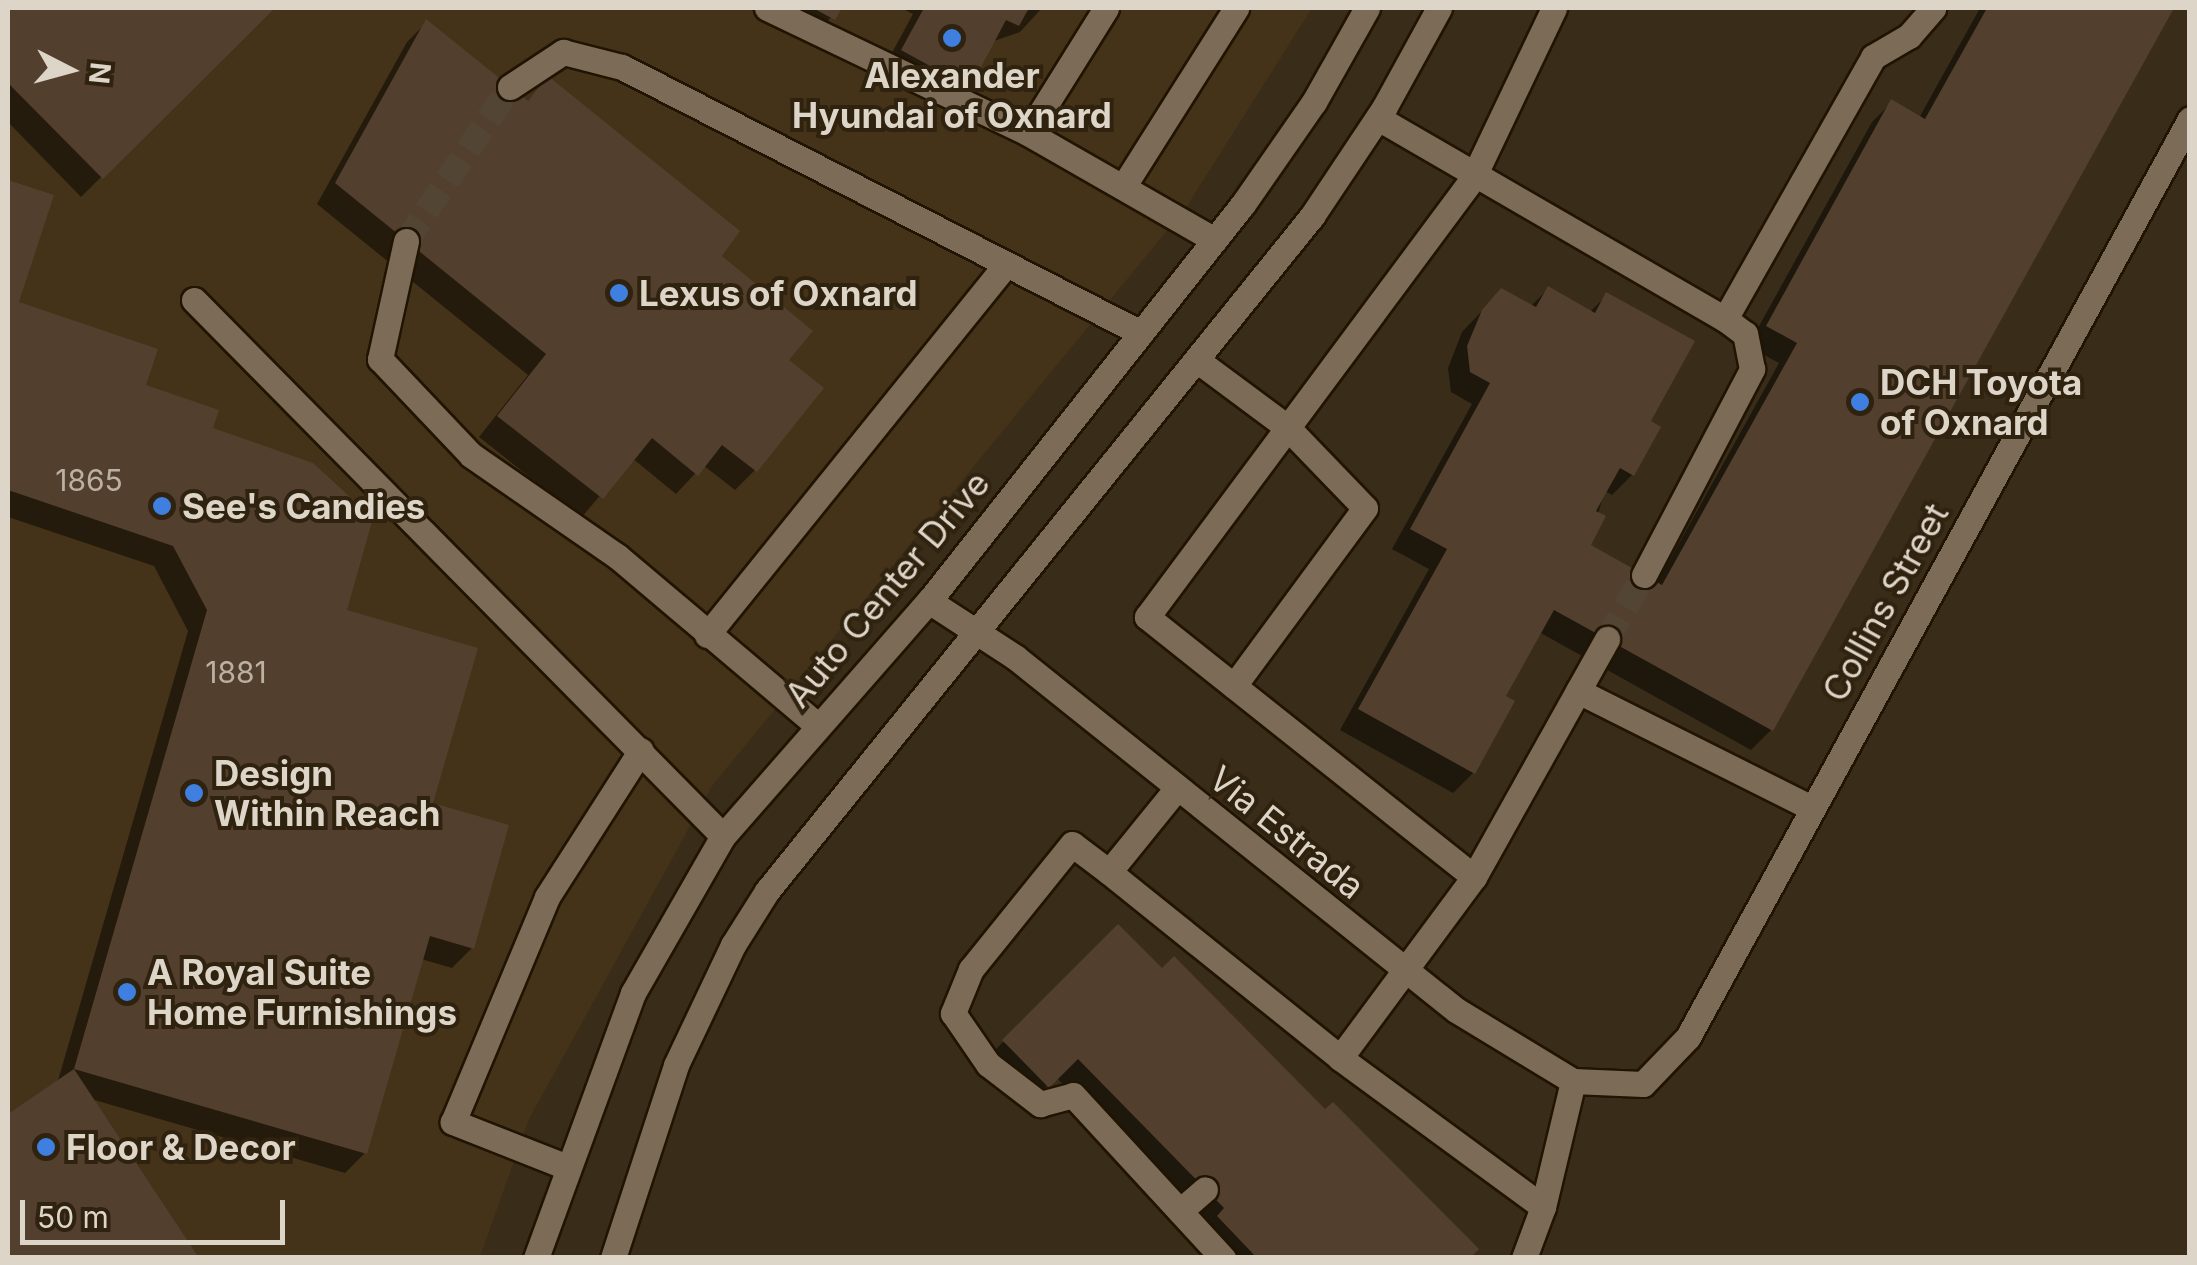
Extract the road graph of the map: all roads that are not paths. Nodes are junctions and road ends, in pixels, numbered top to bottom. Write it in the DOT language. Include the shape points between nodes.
graph roads {
  1 [pos="767,8"];
  2 [pos="1106,8"];
  3 [pos="1236,8"];
  4 [pos="1367,8"];
  5 [pos="1439,8"];
  6 [pos="1554,8"];
  7 [pos="1925,10"];
  8 [pos="510,86"];
  9 [pos="1378,118"];
  10 [pos="2190,119"];
  11 [pos="1028,133"];
  12 [pos="1473,178"];
  13 [pos="1122,187"];
  14 [pos="1214,240"];
  15 [pos="406,241"];
  16 [pos="1006,266"];
  17 [pos="194,300"];
  18 [pos="1725,319"];
  19 [pos="1141,333"];
  20 [pos="1198,361"];
  21 [pos="1286,426"];
  22 [pos="1644,575"];
  23 [pos="929,602"];
  24 [pos="707,635"];
  25 [pos="978,635"];
  26 [pos="1607,640"];
  27 [pos="1234,686"];
  28 [pos="1578,691"];
  29 [pos="817,725"];
  30 [pos="642,750"];
  31 [pos="1177,788"];
  32 [pos="1812,808"];
  33 [pos="724,836"];
  34 [pos="1109,872"];
  35 [pos="1474,877"];
  36 [pos="1402,970"];
  37 [pos="1340,1058"];
  38 [pos="1573,1081"];
  39 [pos="1615,1086"];
  40 [pos="567,1167"];
  41 [pos="1205,1189"];
  42 [pos="1543,1207"];
  43 [pos="1180,1211"];
  44 [pos="536,1258"];
  45 [pos="613,1258"];
  46 [pos="1223,1258"];
  47 [pos="1524,1258"];
  1 -- 11 [label="street"];
  2 -- 11 [label="street"];
  3 -- 13 [label="street"];
  4 -- 14 [label="street, Auto Center Drive" via="1314,102"];
  5 -- 9 [label="street"];
  6 -- 12 [label="street"];
  7 -- 18 [label="street" via="1909,36 1874,56"];
  8 -- 16 [label="street" via="563,52 622,67"];
  9 -- 12 [label="street"];
  9 -- 20 [label="street" via="1312,216"];
  10 -- 32 [label="street, Collins Street"];
  11 -- 13 [label="street"];
  12 -- 18 [label="street"];
  12 -- 21 [label="street"];
  13 -- 14 [label="street"];
  14 -- 19 [label="street, Auto Center Drive"];
  15 -- 24 [label="street" via="380,359 472,455 618,556"];
  16 -- 19 [label="street"];
  16 -- 24 [label="street"];
  17 -- 30 [label="street"];
  18 -- 22 [label="street" via="1745,334 1752,369"];
  19 -- 23 [label="street, Auto Center Drive"];
  20 -- 21 [label="street"];
  20 -- 25 [label="street"];
  21 -- 27 [label="street" via="1366,508"];
  21 -- 27 [label="street" via="1146,616"];
  23 -- 25 [label="street, Via Estrada"];
  23 -- 29 [label="street, Auto Center Drive"];
  24 -- 29 [label="street"];
  25 -- 31 [label="street, Via Estrada"];
  25 -- 45 [label="street" via="766,891 733,945 676,1065"];
  26 -- 28 [label="street"];
  27 -- 35 [label="street"];
  28 -- 32 [label="street"];
  28 -- 35 [label="street"];
  29 -- 33 [label="street, Auto Center Drive"];
  30 -- 33 [label="street"];
  30 -- 40 [label="street" via="547,897 453,1122"];
  31 -- 34 [label="street"];
  31 -- 36 [label="street, Via Estrada"];
  32 -- 39 [label="street, Collins Street" via="1688,1037 1642,1084"];
  33 -- 40 [label="street, Auto Center Drive" via="633,993"];
  34 -- 37 [label="street"];
  34 -- 43 [label="street" via="1072,844 971,969 953,1013 988,1064 1040,1104 1073,1095"];
  35 -- 36 [label="street"];
  36 -- 37 [label="street"];
  36 -- 38 [label="street, Via Estrada"];
  37 -- 42 [label="street"];
  38 -- 39 [label="street, Via Estrada"];
  38 -- 42 [label="street"];
  40 -- 44 [label="street, Auto Center Drive"];
  41 -- 43 [label="street"];
  42 -- 47 [label="street"];
  43 -- 46 [label="street"];
}
